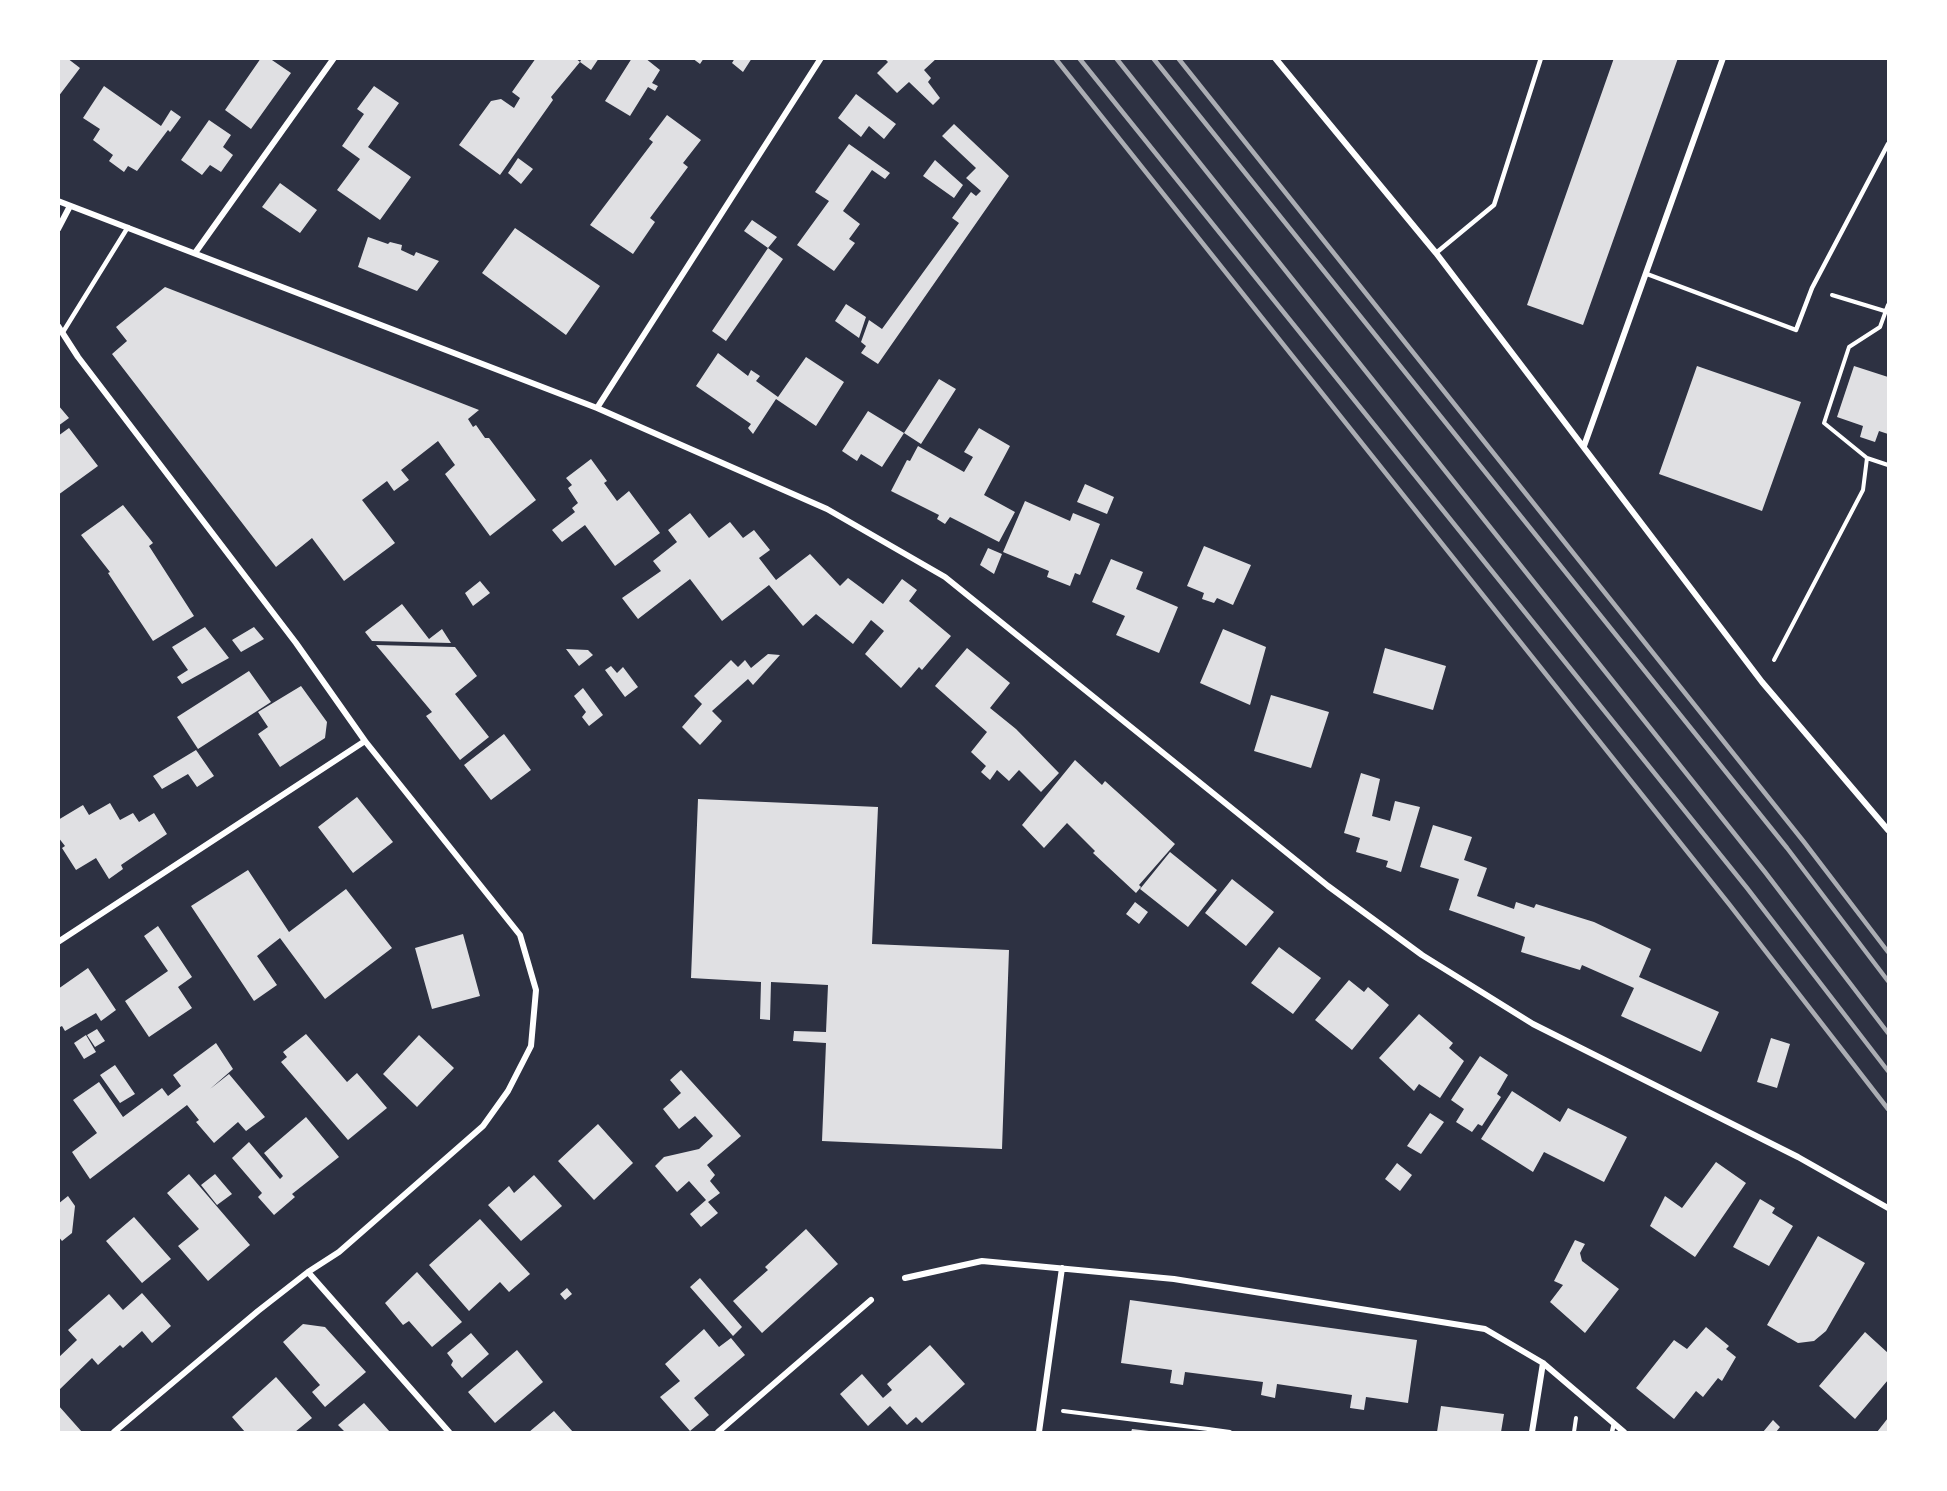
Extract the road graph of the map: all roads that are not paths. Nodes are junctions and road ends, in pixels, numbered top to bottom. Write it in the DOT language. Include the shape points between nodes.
graph roads {
  1 [pos="334,58"];
  2 [pos="821,58"];
  3 [pos="1275,58"];
  4 [pos="1541,58"];
  5 [pos="1723,58"];
  6 [pos="1888,144"];
  7 [pos="58,201"];
  8 [pos="70,206"];
  9 [pos="128,228"];
  10 [pos="58,229"];
  11 [pos="195,253"];
  12 [pos="1436,253"];
  13 [pos="1647,274"];
  14 [pos="61,329"];
  15 [pos="597,408"];
  16 [pos="1584,446"];
  17 [pos="365,741"];
  18 [pos="1888,830"];
  19 [pos="58,942"];
  20 [pos="1888,1208"];
  21 [pos="1062,1268"];
  22 [pos="308,1272"];
  23 [pos="904,1278"];
  24 [pos="871,1300"];
  25 [pos="1543,1363"];
  26 [pos="1614,1423"];
  27 [pos="114,1432"];
  28 [pos="449,1432"];
  29 [pos="718,1432"];
  30 [pos="1039,1432"];
  31 [pos="1532,1432"];
  32 [pos="1612,1432"];
  33 [pos="1624,1432"];
  1 -- 11 [label="street"];
  2 -- 15 [label="street"];
  3 -- 12 [label="street"];
  4 -- 12 [label="lane" via="1494,205"];
  5 -- 13 [label="street"];
  6 -- 13 [label="lane" via="1812,288 1796,330"];
  7 -- 8 [label="street"];
  8 -- 9 [label="street"];
  8 -- 10 [label="street"];
  9 -- 11 [label="street"];
  9 -- 14 [label="lane"];
  11 -- 15 [label="street"];
  12 -- 16 [label="street"];
  13 -- 16 [label="street"];
  14 -- 17 [label="street"];
  15 -- 20 [label="street" via="827,509 945,577 1328,886 1422,955 1533,1024 1798,1157"];
  16 -- 18 [label="street" via="1762,682"];
  17 -- 19 [label="street"];
  17 -- 22 [label="street" via="519,935 536,990 531,1046 508,1092 483,1126 339,1252"];
  21 -- 23 [label="street" via="982,1261"];
  21 -- 25 [label="street" via="1174,1279 1485,1329"];
  21 -- 30 [label="street"];
  22 -- 27 [label="street"];
  22 -- 28 [label="street"];
  24 -- 29 [label="street"];
  25 -- 26 [label="street"];
  25 -- 31 [label="street"];
  26 -- 32 [label="lane"];
  26 -- 33 [label="street"];
}
